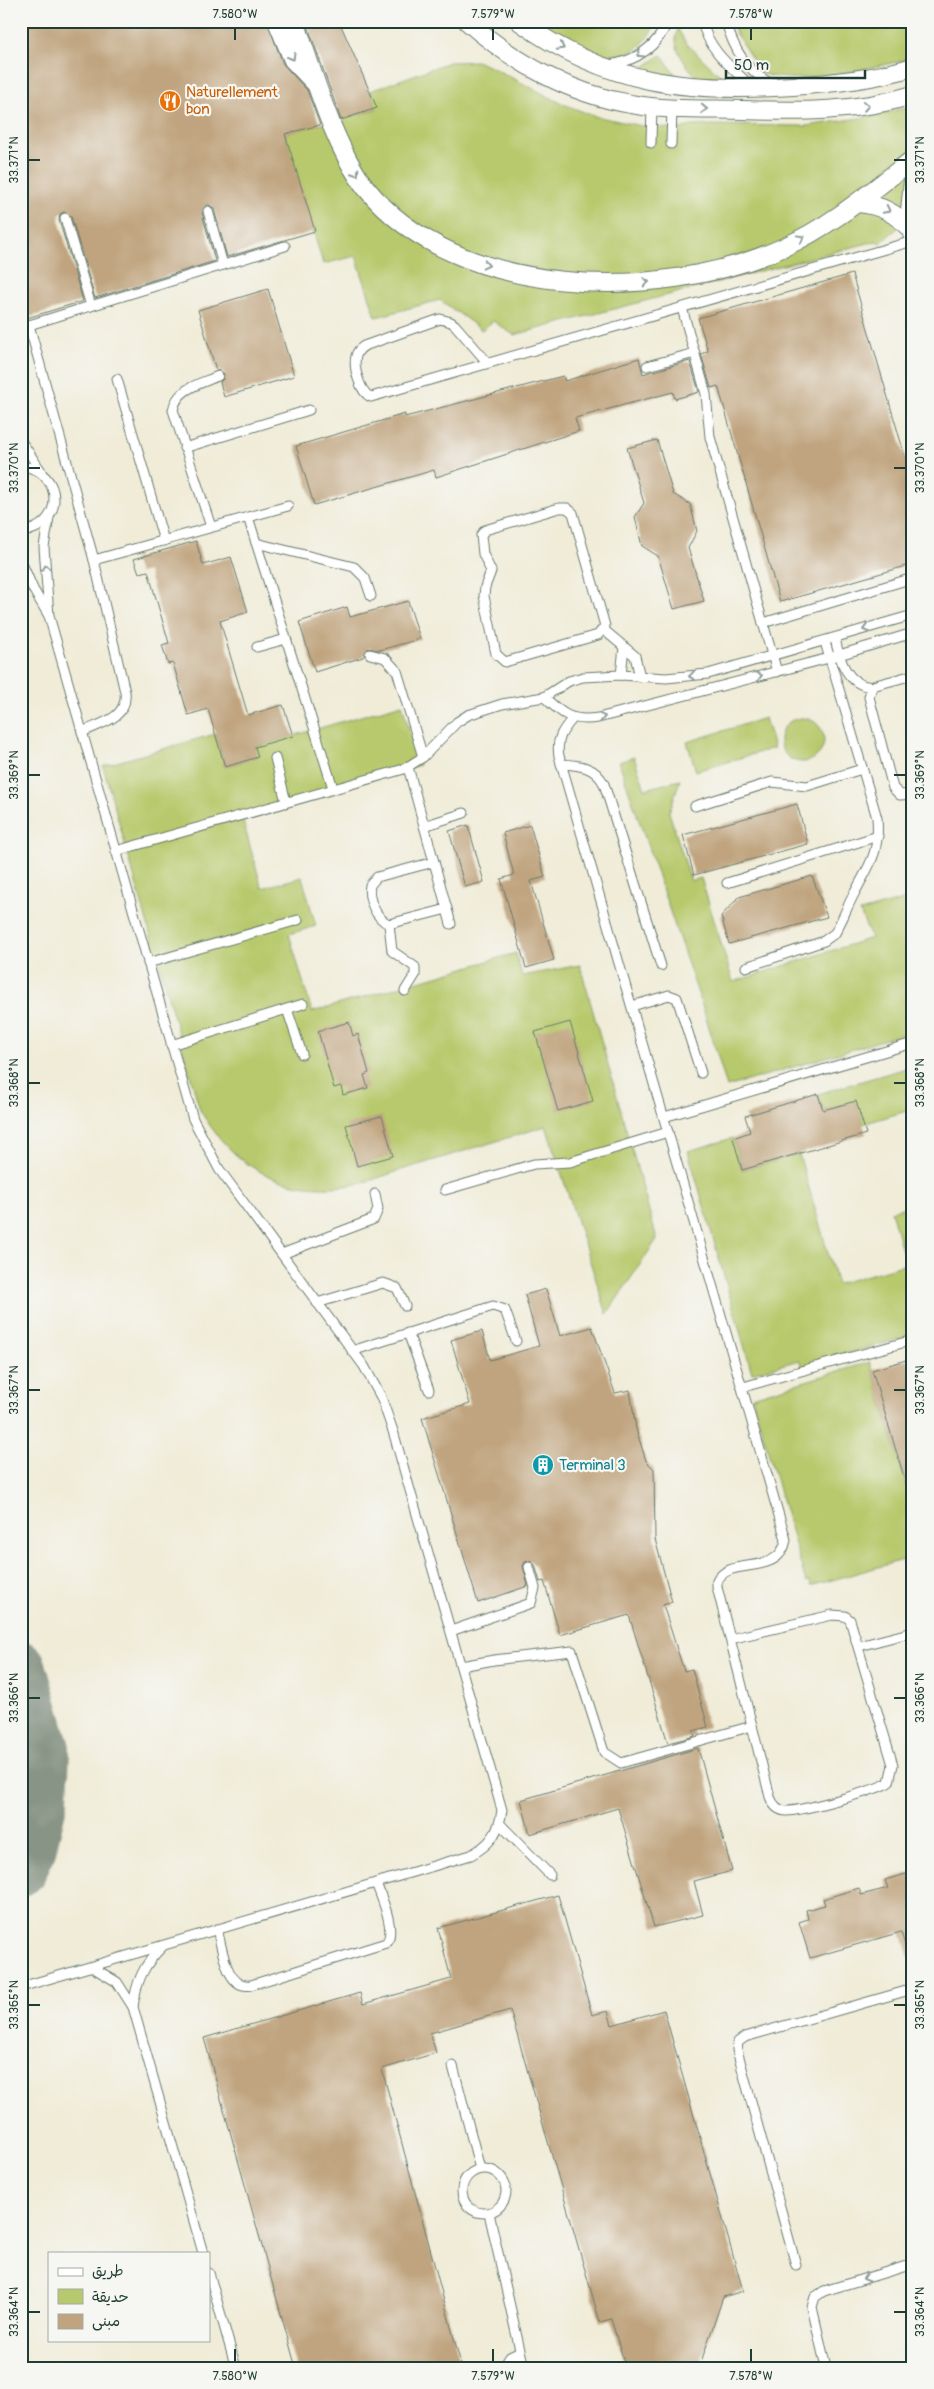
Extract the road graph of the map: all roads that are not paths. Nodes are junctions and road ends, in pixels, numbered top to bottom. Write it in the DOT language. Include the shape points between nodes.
graph roads {
  1 [pos="277,21"];
  2 [pos="295,21"];
  3 [pos="467,21"];
  4 [pos="484,21"];
  5 [pos="520,21"];
  6 [pos="668,21"];
  7 [pos="702,21"];
  8 [pos="726,21"];
  9 [pos="598,65"];
  10 [pos="913,67"];
  11 [pos="635,78"];
  12 [pos="318,85"];
  13 [pos="777,87"];
  14 [pos="753,88"];
  15 [pos="913,95"];
  16 [pos="631,100"];
  17 [pos="652,106"];
  18 [pos="672,108"];
  19 [pos="651,143"];
  20 [pos="671,144"];
  21 [pos="913,159"];
  22 [pos="913,181"];
  23 [pos="858,202"];
  24 [pos="208,212"];
  25 [pos="65,218"];
  26 [pos="912,236"];
  27 [pos="285,246"];
  28 [pos="223,265"];
  29 [pos="91,306"];
  30 [pos="682,308"];
  31 [pos="25,324"];
  32 [pos="21,338"];
  33 [pos="694,353"];
  34 [pos="487,362"];
  35 [pos="647,366"];
  36 [pos="218,376"];
  37 [pos="117,379"];
  38 [pos="309,410"];
  39 [pos="21,441"];
  40 [pos="184,448"];
  41 [pos="21,466"];
  42 [pos="43,474"];
  43 [pos="288,506"];
  44 [pos="49,517"];
  45 [pos="248,517"];
  46 [pos="211,528"];
  47 [pos="21,532"];
  48 [pos="164,541"];
  49 [pos="256,543"];
  50 [pos="94,560"];
  51 [pos="21,561"];
  52 [pos="913,578"];
  53 [pos="371,596"];
  54 [pos="913,615"];
  55 [pos="49,616"];
  56 [pos="763,623"];
  57 [pos="604,630"];
  58 [pos="913,633"];
  59 [pos="286,639"];
  60 [pos="835,639"];
  61 [pos="824,642"];
  62 [pos="256,647"];
  63 [pos="624,647"];
  64 [pos="370,654"];
  65 [pos="839,655"];
  66 [pos="773,657"];
  67 [pos="829,658"];
  68 [pos="777,672"];
  69 [pos="621,675"];
  70 [pos="913,675"];
  71 [pos="640,677"];
  72 [pos="872,687"];
  73 [pos="544,697"];
  74 [pos="573,718"];
  75 [pos="82,732"];
  76 [pos="275,758"];
  77 [pos="423,758"];
  78 [pos="561,764"];
  79 [pos="408,767"];
  80 [pos="862,769"];
  81 [pos="333,788"];
  82 [pos="913,794"];
  83 [pos="286,802"];
  84 [pos="695,806"];
  85 [pos="464,813"];
  86 [pos="424,826"];
  87 [pos="878,836"];
  88 [pos="116,851"];
  89 [pos="434,862"];
  90 [pos="727,883"];
  91 [pos="447,909"];
  92 [pos="298,920"];
  93 [pos="389,924"];
  94 [pos="451,924"];
  95 [pos="148,963"];
  96 [pos="662,966"];
  97 [pos="746,967"];
  98 [pos="405,991"];
  99 [pos="303,1004"];
  100 [pos="632,1006"];
  101 [pos="287,1009"];
  102 [pos="913,1043"];
  103 [pos="171,1045"];
  104 [pos="302,1054"];
  105 [pos="701,1074"];
  106 [pos="664,1117"];
  107 [pos="668,1132"];
  108 [pos="445,1190"];
  109 [pos="375,1194"];
  110 [pos="282,1254"];
  111 [pos="317,1303"];
  112 [pos="405,1306"];
  113 [pos="408,1333"];
  114 [pos="913,1340"];
  115 [pos="516,1341"];
  116 [pos="352,1351"];
  117 [pos="743,1387"];
  118 [pos="429,1390"];
  119 [pos="529,1567"];
  120 [pos="451,1631"];
  121 [pos="913,1632"];
  122 [pos="730,1639"];
  123 [pos="859,1646"];
  124 [pos="461,1666"];
  125 [pos="752,1726"];
  126 [pos="500,1824"];
  127 [pos="550,1875"];
  128 [pos="376,1883"];
  129 [pos="217,1929"];
  130 [pos="164,1945"];
  131 [pos="92,1967"];
  132 [pos="21,1987"];
  133 [pos="913,1989"];
  134 [pos="133,2007"];
  135 [pos="453,2066"];
  136 [pos="480,2169"];
  137 [pos="489,2213"];
  138 [pos="203,2252"];
  139 [pos="913,2264"];
  140 [pos="796,2265"];
  141 [pos="210,2277"];
  142 [pos="520,2352"];
  143 [pos="236,2368"];
  144 [pos="503,2368"];
  145 [pos="524,2368"];
  146 [pos="826,2368"];
  1 -- 12 [label="street, one-way" via="293,60"];
  2 -- 12 [label="street"];
  3 -- 16 [label="street" via="495,44 537,70 582,91"];
  4 -- 16 [label="street" via="557,70"];
  5 -- 9 [label="street, one-way" via="551,42"];
  6 -- 9 [label="lane, one-way" via="654,43 638,56 619,64"];
  7 -- 14 [label="lane" via="716,52"];
  8 -- 13 [label="lane" via="741,57 760,78"];
  9 -- 11 [label="street"];
  10 -- 13 [label="street" via="841,82"];
  11 -- 14 [label="street" via="703,88"];
  11 -- 16 [label="street"];
  12 -- 23 [label="street, one-way" via="348,160 365,187 387,212 412,232 471,262 560,280 605,283 651,282 696,276 783,248"];
  13 -- 14 [label="street"];
  18 -- 15 [label="street, one-way" via="824,111"];
  16 -- 17 [label="street"];
  17 -- 18 [label="street"];
  17 -- 19 [label="lane"];
  18 -- 20 [label="lane"];
  21 -- 23 [label="street"];
  22 -- 26 [label="street"];
  23 -- 26 [label="street, one-way" via="873,204 901,218"];
  24 -- 28 [label="lane"];
  25 -- 29 [label="lane"];
  26 -- 30 [label="lane"];
  27 -- 28 [label="lane"];
  28 -- 29 [label="lane"];
  29 -- 31 [label="lane"];
  30 -- 33 [label="lane"];
  30 -- 34 [label="lane"];
  31 -- 32 [label="lane"];
  31 -- 50 [label="lane"];
  33 -- 35 [label="lane"];
  33 -- 56 [label="lane" via="706,394 710,436"];
  34 -- 34 [label="lane" via="455,325 440,319 364,346 355,361 362,389 371,396"];
  36 -- 40 [label="lane" via="185,390 174,402 174,419"];
  37 -- 48 [label="lane"];
  38 -- 40 [label="lane"];
  39 -- 42 [label="lane"];
  40 -- 46 [label="lane"];
  41 -- 42 [label="lane"];
  42 -- 44 [label="lane" via="49,481 54,499"];
  43 -- 45 [label="lane"];
  44 -- 47 [label="lane" via="36,529"];
  55 -- 44 [label="lane, one-way" via="44,548"];
  45 -- 46 [label="lane"];
  45 -- 49 [label="lane"];
  46 -- 48 [label="lane"];
  48 -- 50 [label="lane"];
  49 -- 53 [label="lane" via="354,567 365,578"];
  49 -- 59 [label="lane"];
  50 -- 75 [label="lane" via="126,700 118,715"];
  51 -- 55 [label="lane"];
  52 -- 56 [label="lane"];
  54 -- 60 [label="lane, one-way"];
  55 -- 75 [label="lane"];
  56 -- 66 [label="lane"];
  57 -- 57 [label="lane" via="598,635 514,662 501,661 496,654 484,593 491,572 483,554 483,532 563,507 570,510 605,619"];
  57 -- 63 [label="lane"];
  58 -- 65 [label="lane"];
  59 -- 62 [label="lane"];
  59 -- 81 [label="lane"];
  60 -- 61 [label="lane"];
  60 -- 65 [label="lane"];
  61 -- 66 [label="lane"];
  61 -- 67 [label="lane"];
  63 -- 69 [label="lane"];
  63 -- 71 [label="lane" via="635,656"];
  64 -- 77 [label="lane" via="385,658 397,671"];
  65 -- 67 [label="lane"];
  65 -- 72 [label="lane" via="851,678"];
  66 -- 68 [label="lane"];
  66 -- 71 [label="lane, one-way" via="708,674"];
  67 -- 68 [label="lane"];
  67 -- 80 [label="lane"];
  74 -- 68 [label="lane, one-way" via="598,718"];
  69 -- 71 [label="lane"];
  69 -- 73 [label="lane" via="583,677 569,681"];
  70 -- 72 [label="lane"];
  72 -- 82 [label="lane" via="869,702 893,788 900,795"];
  73 -- 74 [label="lane" via="562,714"];
  73 -- 77 [label="lane" via="502,704 468,715 457,722"];
  74 -- 78 [label="lane" via="558,738"];
  75 -- 88 [label="lane"];
  76 -- 83 [label="lane"];
  77 -- 79 [label="lane"];
  78 -- 96 [label="lane" via="586,767 601,776"];
  78 -- 100 [label="lane"];
  79 -- 81 [label="lane"];
  79 -- 86 [label="lane"];
  80 -- 84 [label="lane" via="807,786 772,782"];
  80 -- 87 [label="lane" via="877,818"];
  81 -- 83 [label="lane"];
  83 -- 88 [label="lane"];
  85 -- 86 [label="lane"];
  86 -- 89 [label="lane"];
  87 -- 90 [label="lane"];
  87 -- 97 [label="lane" via="872,862 835,933 824,941"];
  88 -- 95 [label="lane"];
  89 -- 91 [label="lane"];
  89 -- 93 [label="lane" via="373,880 369,889 377,915"];
  91 -- 93 [label="lane"];
  91 -- 94 [label="lane"];
  92 -- 95 [label="lane"];
  93 -- 98 [label="lane" via="392,951 415,967 415,975"];
  95 -- 103 [label="lane"];
  99 -- 101 [label="lane"];
  100 -- 105 [label="lane" via="669,995 677,998"];
  100 -- 106 [label="lane"];
  101 -- 103 [label="lane"];
  101 -- 104 [label="lane"];
  102 -- 106 [label="lane"];
  103 -- 110 [label="lane" via="200,1136 219,1169"];
  106 -- 107 [label="lane"];
  107 -- 108 [label="lane" via="570,1162 534,1164"];
  107 -- 117 [label="lane"];
  109 -- 110 [label="lane" via="378,1209 374,1219"];
  110 -- 111 [label="lane"];
  111 -- 112 [label="lane" via="383,1283 397,1288"];
  111 -- 116 [label="lane"];
  113 -- 115 [label="lane" via="497,1306 508,1314"];
  113 -- 116 [label="lane"];
  113 -- 118 [label="lane"];
  114 -- 117 [label="lane"];
  116 -- 120 [label="lane" via="373,1382 388,1414"];
  117 -- 122 [label="lane" via="786,1540 774,1560 727,1571 719,1577 717,1587"];
  119 -- 120 [label="lane" via="535,1588 532,1603"];
  120 -- 124 [label="lane"];
  121 -- 123 [label="lane"];
  122 -- 123 [label="lane" via="838,1614 850,1620"];
  122 -- 125 [label="lane"];
  123 -- 125 [label="lane" via="893,1766 889,1782 882,1787 795,1810 779,1809 770,1797"];
  124 -- 125 [label="lane" via="572,1651 604,1752 621,1763"];
  124 -- 126 [label="lane" via="502,1810"];
  126 -- 127 [label="lane"];
  126 -- 128 [label="lane" via="494,1838 471,1855"];
  128 -- 129 [label="lane"];
  128 -- 129 [label="lane" via="391,1928 390,1939 386,1943 251,1985 242,1985 234,1980"];
  129 -- 130 [label="lane"];
  130 -- 131 [label="lane"];
  130 -- 134 [label="lane" via="142,1972 135,1989"];
  131 -- 132 [label="lane"];
  131 -- 134 [label="lane" via="117,1982"];
  133 -- 140 [label="lane" via="744,2037 738,2042 737,2050"];
  134 -- 138 [label="lane"];
  135 -- 136 [label="lane"];
  136 -- 137 [label="lane" via="497,2172 507,2187 503,2204"];
  136 -- 137 [label="lane" via="466,2179 462,2196 472,2210"];
  137 -- 142 [label="lane"];
  139 -- 146 [label="lane, one-way" via="824,2290 815,2297 812,2307"];
  141 -- 143 [label="lane"];
  142 -- 144 [label="lane" via="510,2357"];
  142 -- 145 [label="lane"];
}
